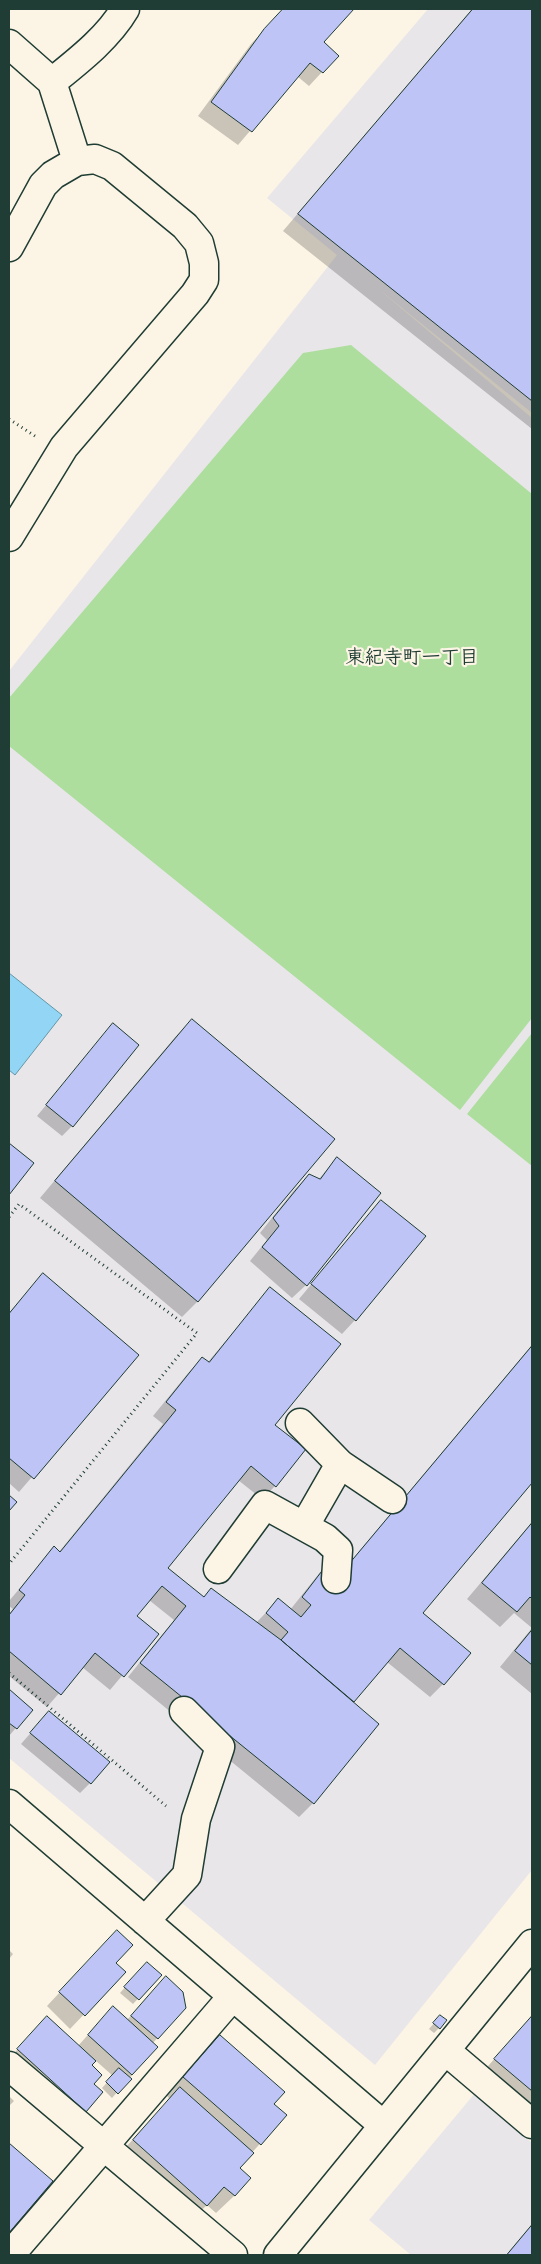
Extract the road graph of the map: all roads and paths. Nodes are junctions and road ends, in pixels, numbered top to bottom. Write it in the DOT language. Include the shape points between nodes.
graph roads {
  1 [pos="125,9"];
  2 [pos="9,44"];
  3 [pos="52,82"];
  4 [pos="77,161"];
  5 [pos="9,247"];
  6 [pos="9,536"];
  7 [pos="9,1217"];
  8 [pos="300,1423"];
  9 [pos="340,1464"];
  10 [pos="392,1499"];
  11 [pos="305,1525"];
  12 [pos="9,1564"];
  13 [pos="218,1569"];
  14 [pos="336,1579"];
  15 [pos="9,1673"];
  16 [pos="184,1711"];
  17 [pos="9,1804"];
  18 [pos="193,1832"];
  19 [pos="145,1921"];
  20 [pos="532,1944"];
  21 [pos="232,1997"];
  22 [pos="446,2051"];
  23 [pos="9,2066"];
  24 [pos="532,2124"];
  25 [pos="384,2125"];
  26 [pos="104,2146"];
  27 [pos="10,2255"];
  28 [pos="233,2255"];
  29 [pos="278,2255"];
  1 -- 3 [label="street" via="85,54"];
  2 -- 3 [label="street"];
  3 -- 4 [label="street"];
  4 -- 5 [label="street" via="43,185"];
  4 -- 6 [label="street" via="95,159 112,166 185,226 199,243 204,280 64,447"];
  7 -- 12 [label="path" via="19,1204 197,1333"];
  8 -- 9 [label="street"];
  9 -- 10 [label="street"];
  9 -- 11 [label="street"];
  11 -- 13 [label="street" via="265,1505"];
  11 -- 14 [label="street" via="338,1550"];
  15 -- 18 [label="path" via="168,1807"];
  16 -- 18 [label="street" via="220,1747"];
  17 -- 19 [label="street"];
  18 -- 19 [label="street" via="187,1875"];
  19 -- 21 [label="street"];
  20 -- 22 [label="street"];
  21 -- 25 [label="street"];
  21 -- 26 [label="street"];
  22 -- 24 [label="street"];
  22 -- 25 [label="street"];
  23 -- 26 [label="street"];
  25 -- 29 [label="street"];
  26 -- 27 [label="street"];
  26 -- 28 [label="street"];
}
